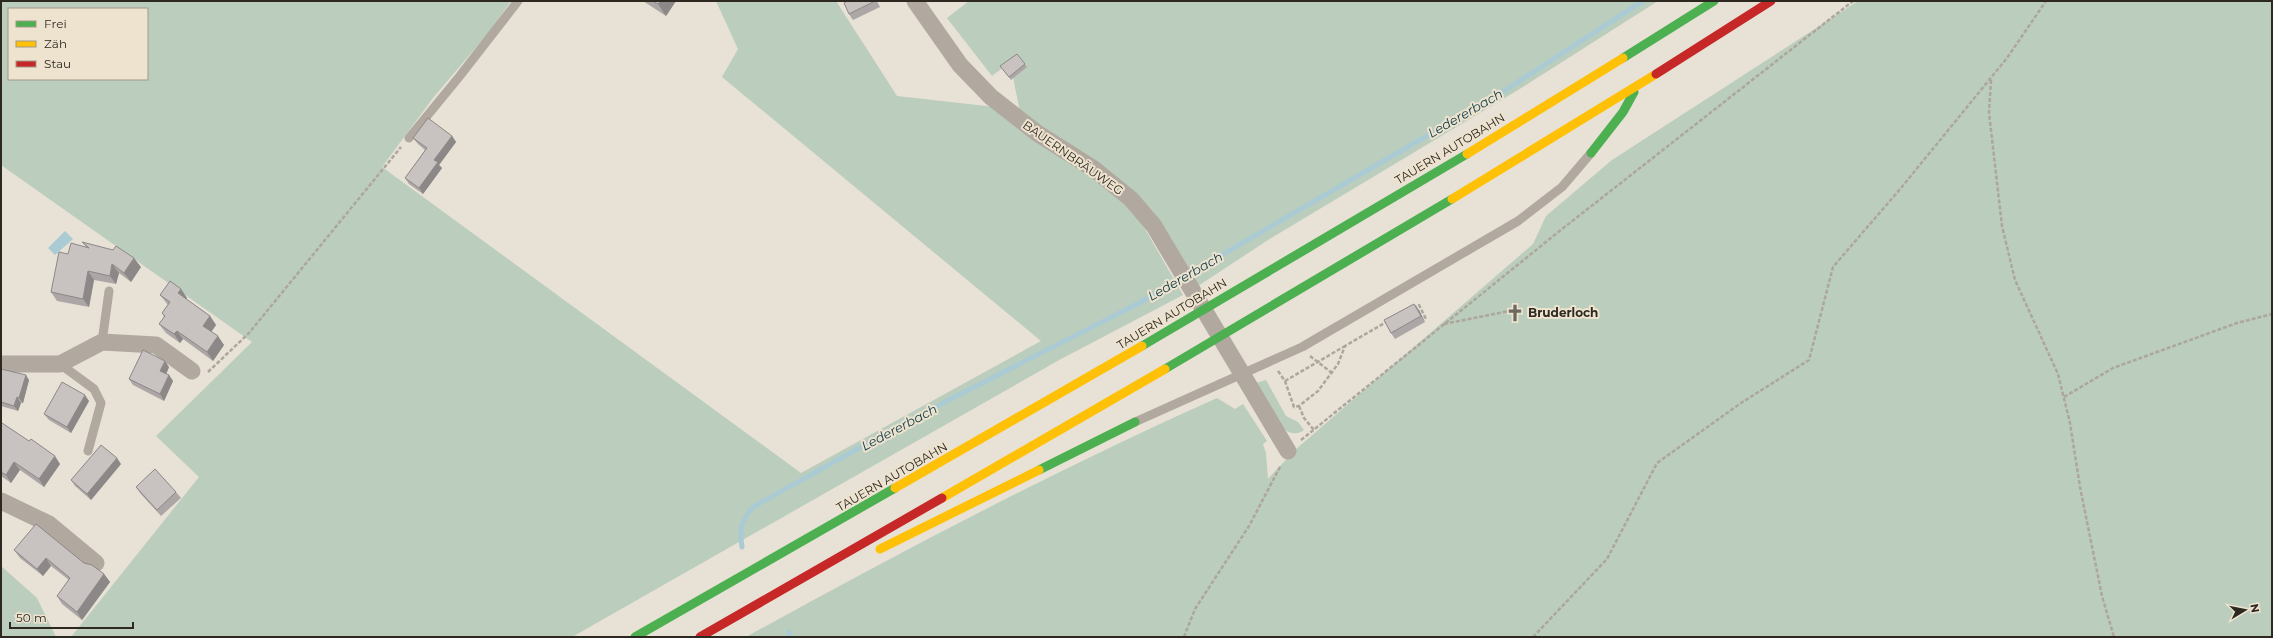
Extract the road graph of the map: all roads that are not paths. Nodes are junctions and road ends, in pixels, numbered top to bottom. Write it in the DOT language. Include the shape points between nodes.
graph roads {
  1 [pos="518,1"];
  2 [pos="915,1"];
  3 [pos="1714,1"];
  4 [pos="1771,1"];
  5 [pos="1637,88"];
  6 [pos="409,138"];
  7 [pos="1591,153"];
  8 [pos="109,291"];
  9 [pos="102,342"];
  10 [pos="1,364"];
  11 [pos="60,364"];
  12 [pos="192,371"];
  13 [pos="1135,422"];
  14 [pos="1288,450"];
  15 [pos="88,451"];
  16 [pos="1,501"];
  17 [pos="96,563"];
  18 [pos="824,567"];
  19 [pos="635,637"];
  20 [pos="700,637"];
  1 -- 6 [label="lane"];
  2 -- 14 [label="street, BAUERNBRÄUWEG" via="960,65 991,97 1037,133 1094,169 1130,199 1154,226"];
  3 -- 19 [label="highway, TAUERN AUTOBAHN" via="1535,113 1125,356"];
  4 -- 5 [label="highway"];
  5 -- 7 [label="highway" via="1623,112"];
  5 -- 18 [label="highway" via="1140,384"];
  7 -- 13 [label="lane" via="1562,187 1518,222 1302,347"];
  8 -- 9 [label="lane"];
  9 -- 11 [label="street"];
  9 -- 12 [label="street" via="156,345"];
  10 -- 11 [label="street"];
  11 -- 15 [label="lane" via="94,389 102,403"];
  13 -- 18 [label="highway" via="888,546"];
  16 -- 17 [label="street" via="49,524"];
  18 -- 20 [label="highway"];
}
